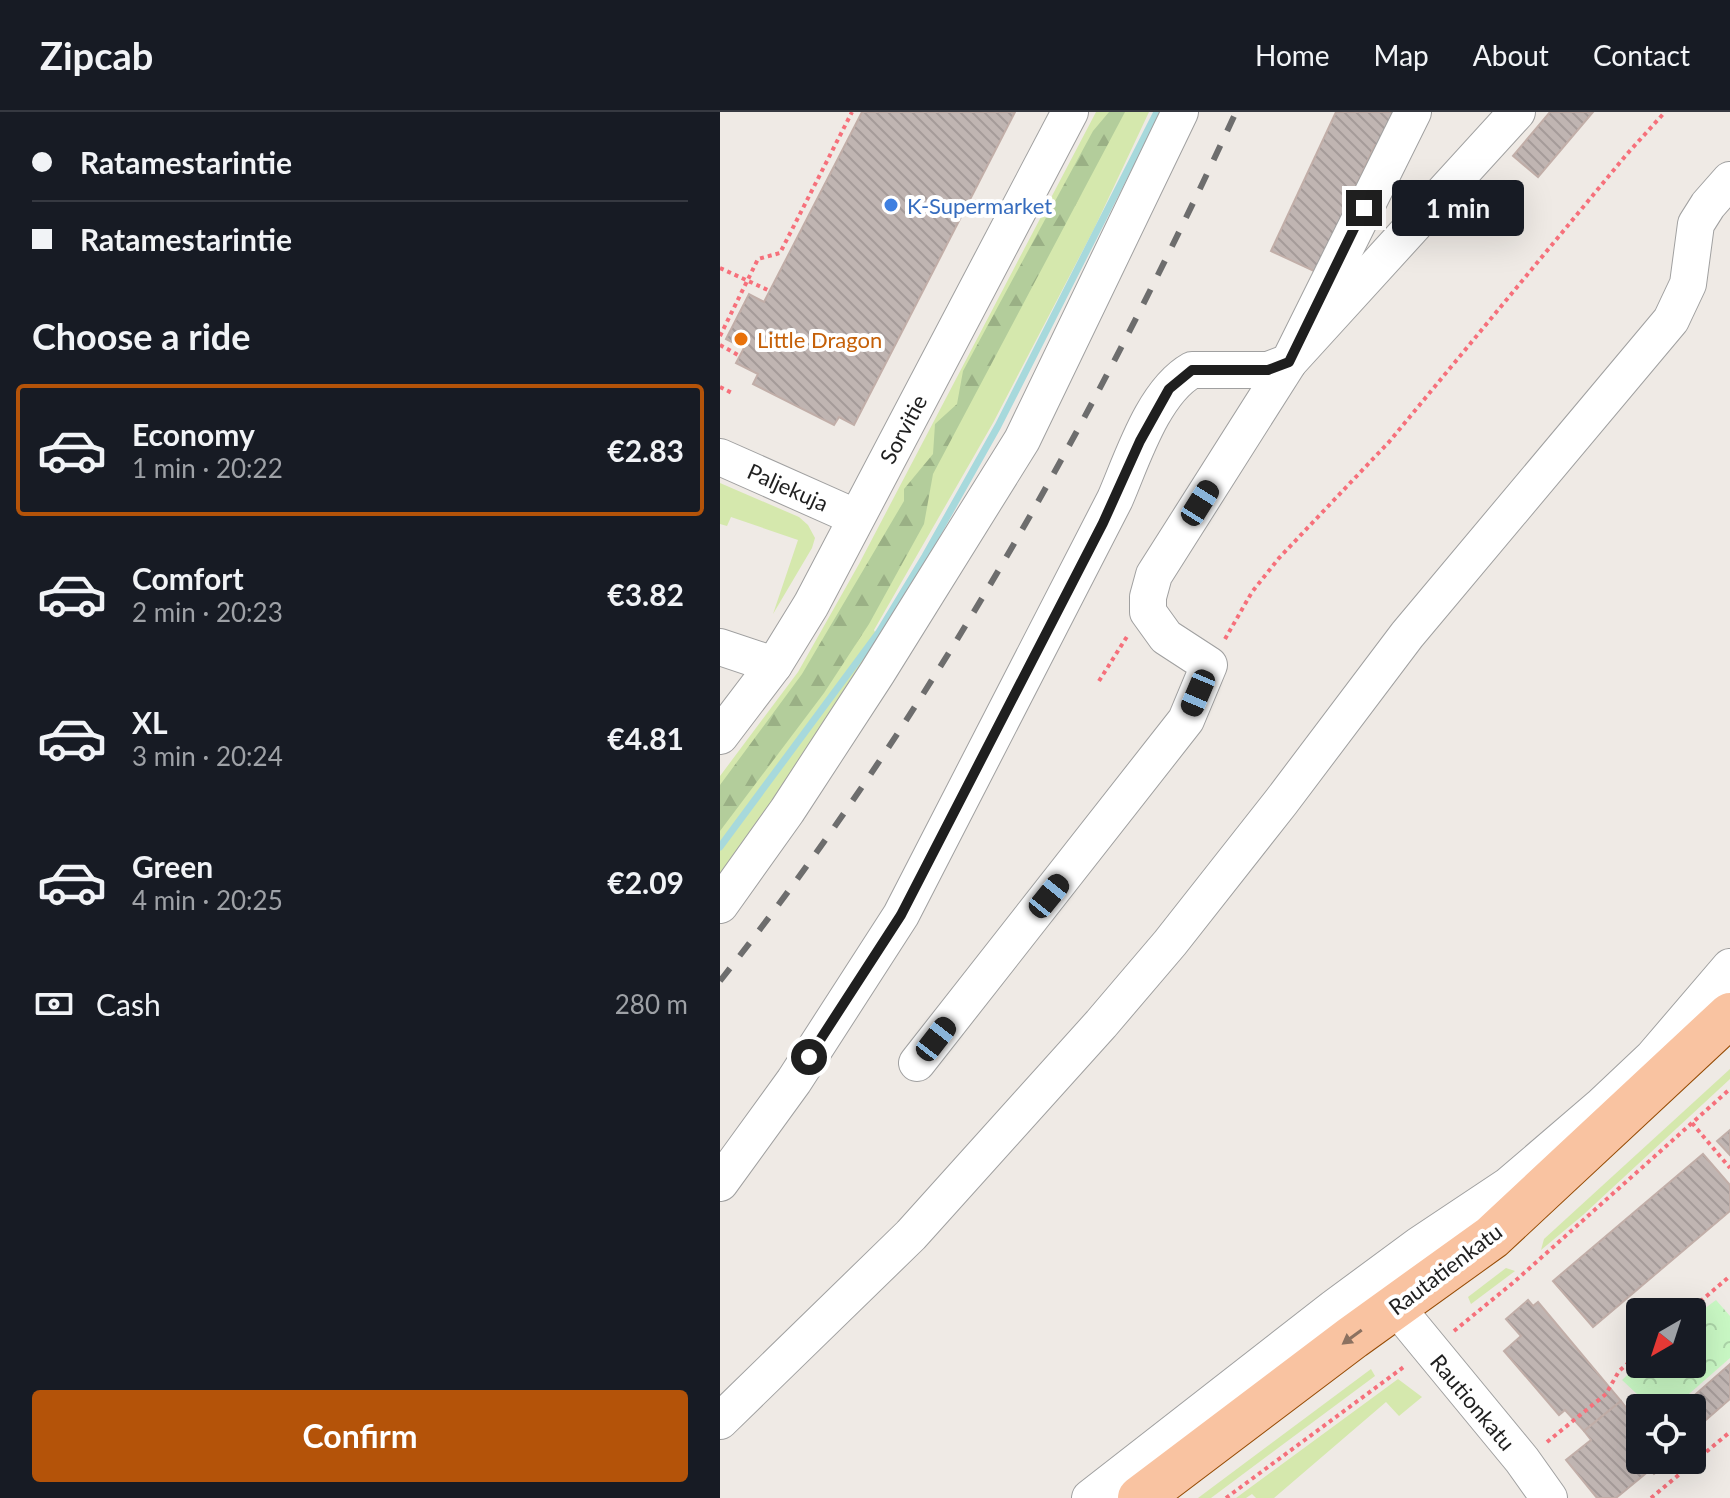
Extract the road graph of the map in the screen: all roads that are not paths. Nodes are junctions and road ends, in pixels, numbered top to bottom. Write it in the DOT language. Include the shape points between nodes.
graph roads {
  1 [pos="1070,112"];
  2 [pos="1180,112"];
  3 [pos="1413,112"];
  4 [pos="1517,112"];
  5 [pos="1730,180"];
  6 [pos="1289,362"];
  7 [pos="720,457"];
  8 [pos="855,517"];
  9 [pos="720,647"];
  10 [pos="774,665"];
  11 [pos="720,736"];
  12 [pos="720,905"];
  13 [pos="1730,967"];
  14 [pos="1730,1015"];
  15 [pos="1730,1055"];
  16 [pos="917,1063"];
  17 [pos="720,1183"];
  18 [pos="1413,1329"];
  19 [pos="720,1421"];
  20 [pos="1090,1498"];
  21 [pos="1140,1498"];
  22 [pos="1182,1498"];
  23 [pos="1549,1498"];
  1 -- 8 [label="street, Sorvitie"];
  2 -- 12 [label="street" via="1022,440 877,673"];
  3 -- 6 [label="street"];
  4 -- 6 [label="street"];
  5 -- 19 [label="street" via="1696,224 1688,284 1663,331 1407,635 1170,943 911,1235"];
  6 -- 16 [label="street" via="1154,575 1148,612 1166,637 1209,665 1186,720"];
  6 -- 17 [label="street" via="1268,370 1192,370 1169,389 901,915 794,1081"];
  7 -- 8 [label="street, Paljekuja"];
  8 -- 10 [label="street, Sorvitie"];
  9 -- 10 [label="street"];
  10 -- 11 [label="street, Sorvitie"];
  13 -- 20 [label="street" via="1653,1057 1509,1185 1359,1289"];
  14 -- 18 [label="main road, Rautatienkatu" via="1492,1237"];
  15 -- 18 [label="main road, Rautatienkatu" via="1507,1260"];
  18 -- 21 [label="main road, Rautatienkatu, one-way" via="1353,1337"];
  18 -- 22 [label="main road, Rautatienkatu"];
  18 -- 23 [label="street, Rautionkatu"];
}
